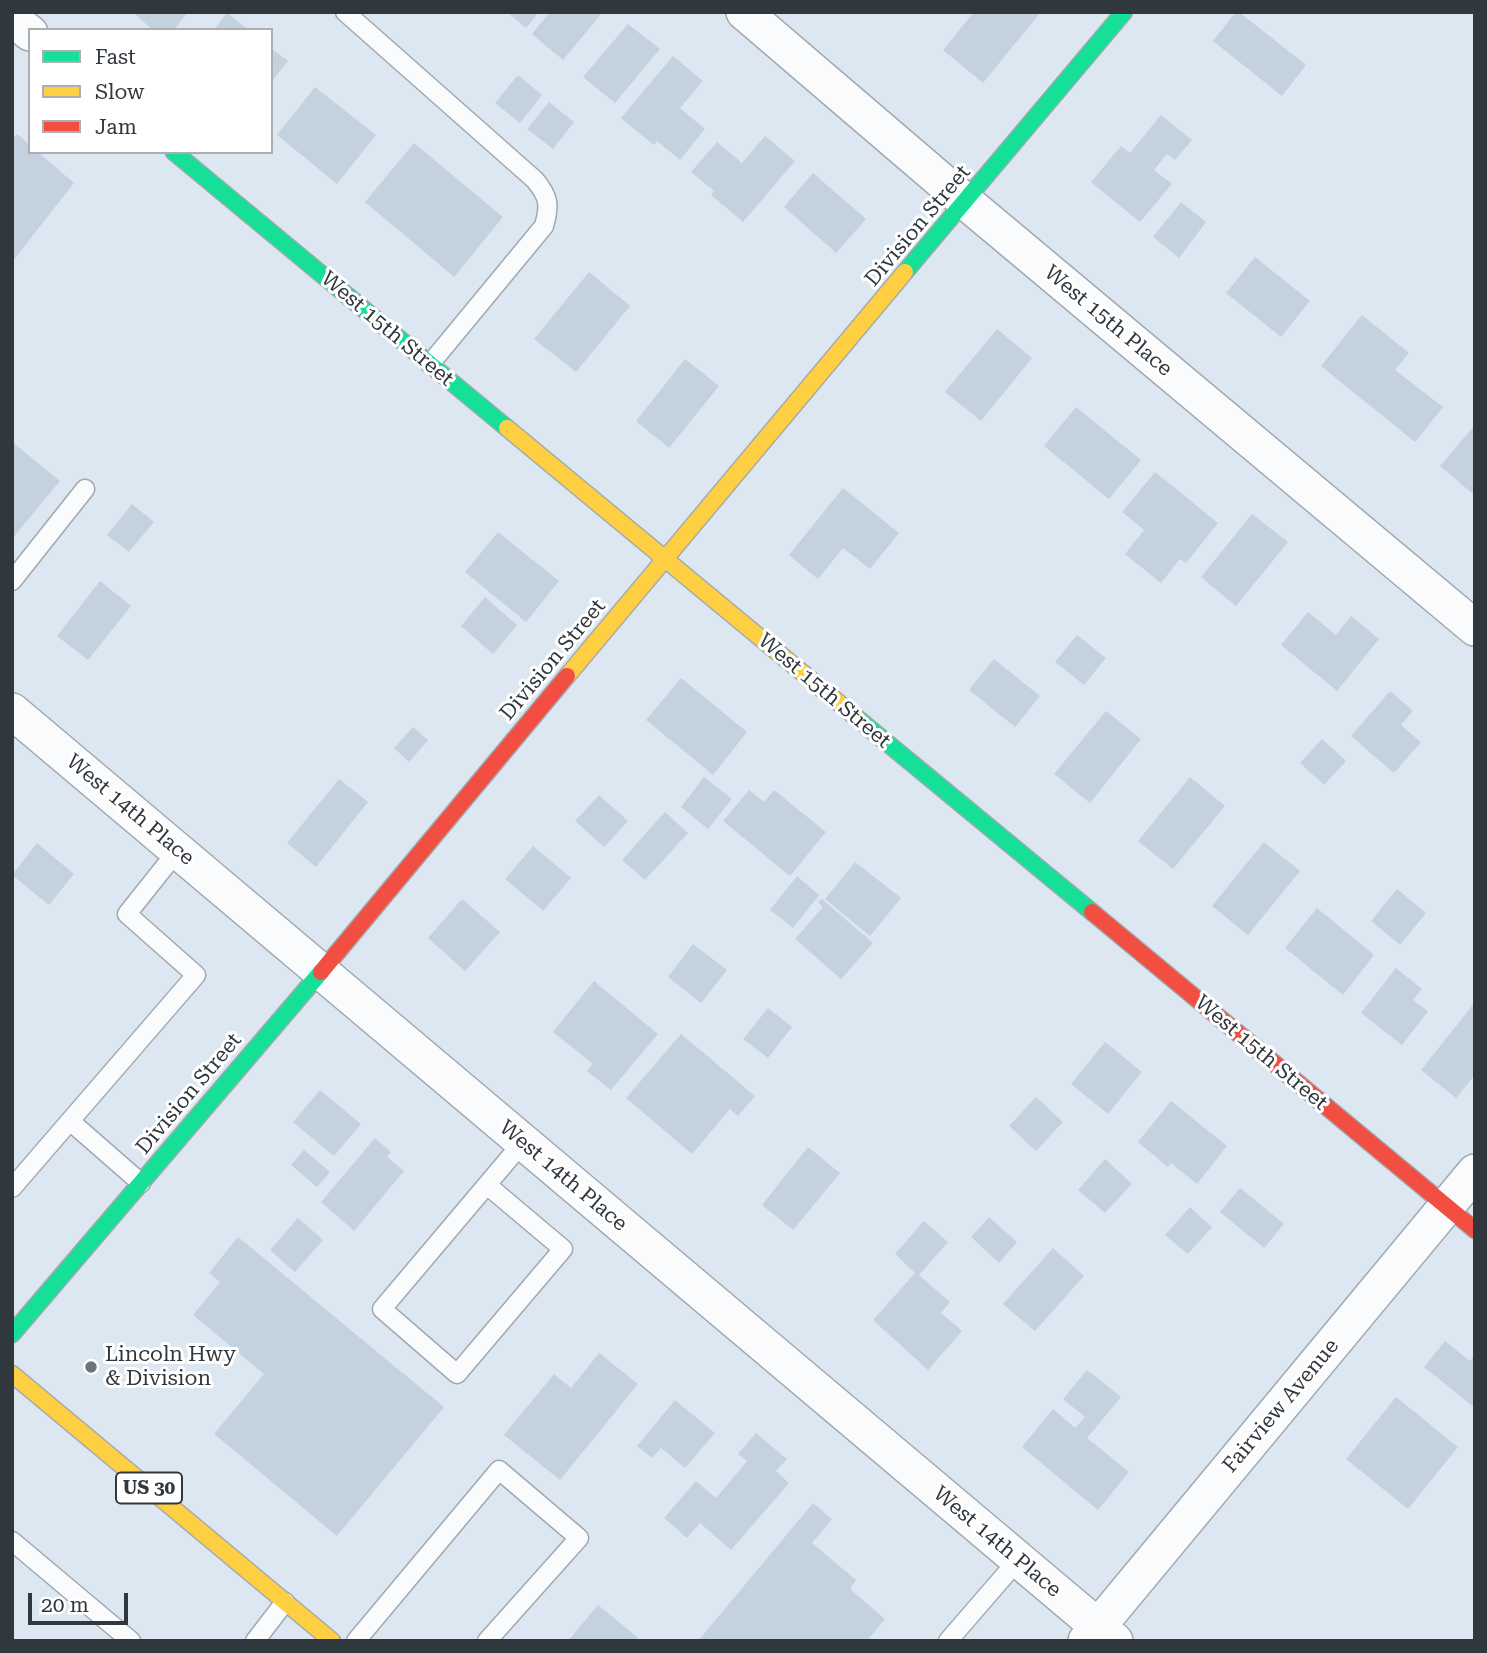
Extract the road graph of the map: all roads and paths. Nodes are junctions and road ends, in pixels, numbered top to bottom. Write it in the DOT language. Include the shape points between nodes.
graph roads {
  1 [pos="345,12"];
  2 [pos="744,12"];
  3 [pos="1124,12"];
  4 [pos="12,19"];
  5 [pos="28,31"];
  6 [pos="176,154"];
  7 [pos="966,202"];
  8 [pos="430,364"];
  9 [pos="85,489"];
  10 [pos="664,559"];
  11 [pos="12,581"];
  12 [pos="1475,628"];
  13 [pos="12,711"];
  14 [pos="178,850"];
  15 [pos="321,972"];
  16 [pos="70,1121"];
  17 [pos="523,1142"];
  18 [pos="1475,1172"];
  19 [pos="141,1183"];
  20 [pos="487,1185"];
  21 [pos="12,1188"];
  22 [pos="1446,1206"];
  23 [pos="1475,1230"];
  24 [pos="12,1334"];
  25 [pos="12,1374"];
  26 [pos="12,1541"];
  27 [pos="1018,1560"];
  28 [pos="285,1602"];
  29 [pos="1100,1636"];
  30 [pos="131,1641"];
  31 [pos="255,1641"];
  32 [pos="332,1641"];
  33 [pos="356,1641"];
  34 [pos="487,1641"];
  35 [pos="948,1641"];
  1 -- 8 [label="lane" via="546,193 544,226"];
  2 -- 7 [label="street, West 15th Place"];
  3 -- 7 [label="street, Division Street"];
  4 -- 5 [label="street"];
  6 -- 8 [label="street, West 15th Street"];
  7 -- 10 [label="street, Division Street"];
  7 -- 12 [label="street, West 15th Place"];
  8 -- 10 [label="street, West 15th Street"];
  9 -- 11 [label="lane"];
  10 -- 15 [label="street, Division Street"];
  10 -- 22 [label="street, West 15th Street"];
  13 -- 14 [label="street, West 14th Place"];
  14 -- 15 [label="street, West 14th Place"];
  14 -- 16 [label="lane" via="127,914 196,975"];
  15 -- 17 [label="street, West 14th Place"];
  15 -- 19 [label="street, Division Street"];
  16 -- 19 [label="lane"];
  16 -- 21 [label="lane"];
  17 -- 20 [label="lane"];
  17 -- 27 [label="street, West 14th Place"];
  18 -- 22 [label="street, Fairview Avenue"];
  19 -- 24 [label="street, Division Street"];
  20 -- 20 [label="lane" via="382,1310 457,1374 563,1249"];
  22 -- 23 [label="street, West 15th Street"];
  22 -- 29 [label="street, Fairview Avenue"];
  25 -- 28 [label="street, US 30"];
  26 -- 30 [label="lane"];
  27 -- 29 [label="street, West 14th Place"];
  27 -- 35 [label="lane"];
  28 -- 31 [label="lane"];
  28 -- 32 [label="street, US 30"];
  33 -- 34 [label="lane" via="499,1470 579,1538"];
}
